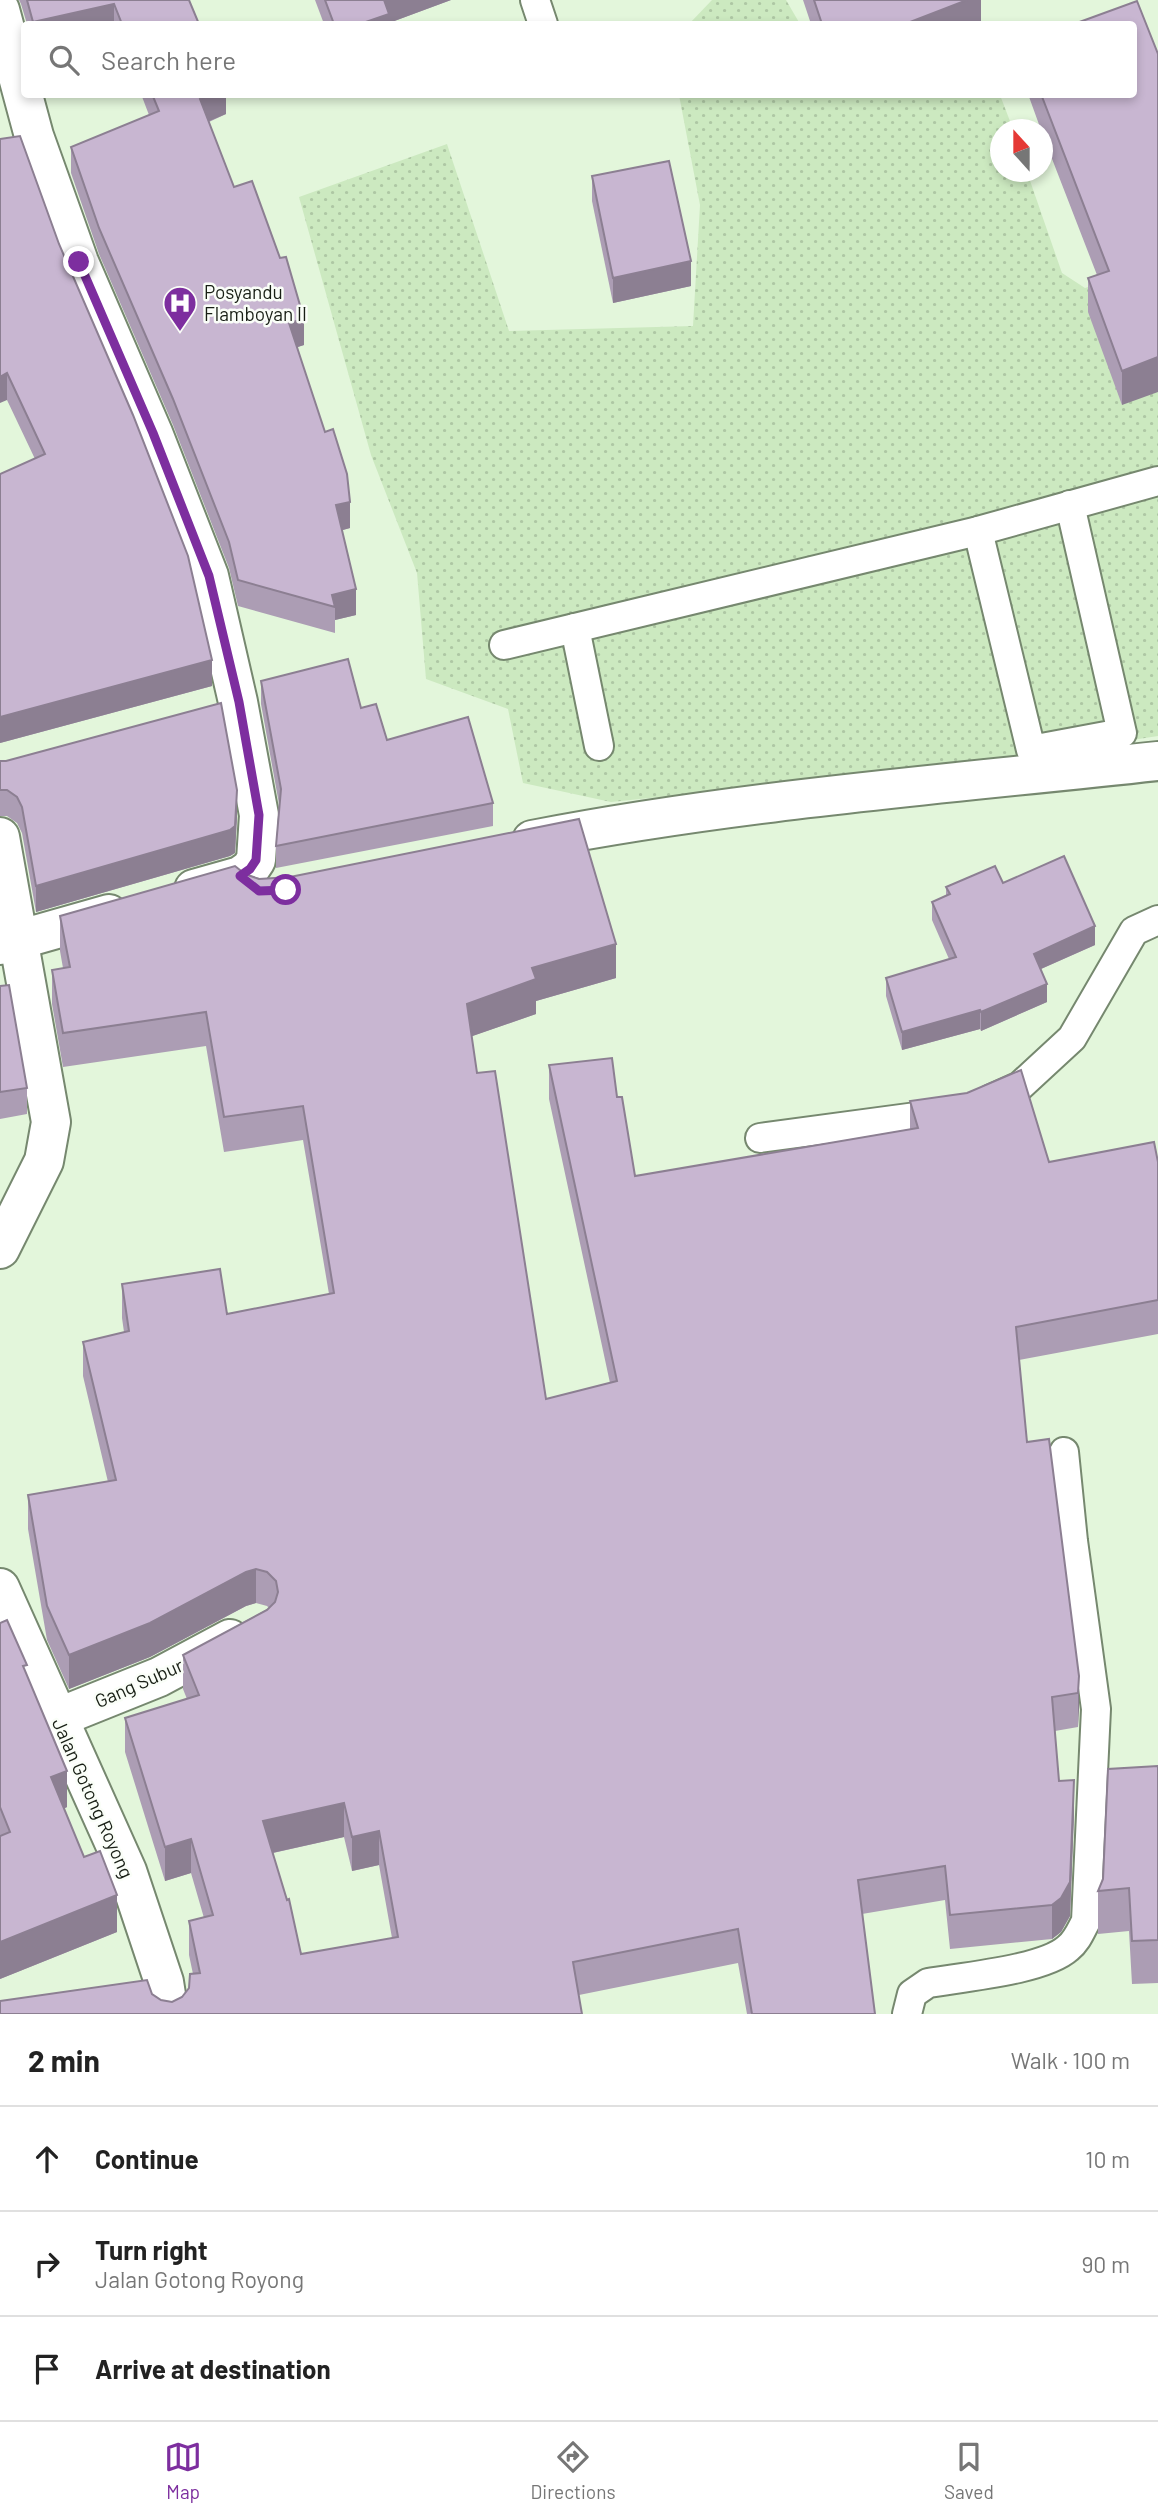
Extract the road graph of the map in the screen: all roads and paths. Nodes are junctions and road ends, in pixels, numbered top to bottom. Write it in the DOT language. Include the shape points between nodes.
graph roads {
  1 [pos="536,0"];
  2 [pos="0,10"];
  3 [pos="542,21"];
  4 [pos="17,141"];
  5 [pos="1158,481"];
  6 [pos="1070,505"];
  7 [pos="978,531"];
  8 [pos="575,628"];
  9 [pos="504,645"];
  10 [pos="239,702"];
  11 [pos="200,713"];
  12 [pos="599,746"];
  13 [pos="1158,761"];
  14 [pos="0,837"];
  15 [pos="493,848"];
  16 [pos="1158,920"];
  17 [pos="8,943"];
  18 [pos="760,1138"];
  19 [pos="0,1249"];
  20 [pos="1064,1452"];
  21 [pos="0,1588"];
  22 [pos="257,1625"];
  23 [pos="57,1718"];
  24 [pos="169,2014"];
  25 [pos="907,2014"];
  1 -- 3 [label="lane"];
  2 -- 4 [label="street"];
  4 -- 10 [label="street" via="79,262 153,433 209,576"];
  5 -- 6 [label="lane"];
  6 -- 7 [label="lane"];
  6 -- 7 [label="lane" via="1122,733 1031,750"];
  7 -- 8 [label="lane"];
  8 -- 9 [label="lane"];
  8 -- 12 [label="lane"];
  10 -- 11 [label="street"];
  10 -- 17 [label="street" via="259,815 256,860 250,869 256,883 155,901"];
  13 -- 15 [label="street" via="758,806 599,827"];
  14 -- 17 [label="street"];
  16 -- 18 [label="lane" via="1133,931 1072,1038 1020,1086 961,1111"];
  17 -- 19 [label="street" via="51,1122 44,1161"];
  20 -- 25 [label="lane" via="1096,1709 1086,1921 1068,1949 1044,1962 928,1983 912,1994"];
  21 -- 23 [label="street, Jalan Gotong Royong"];
  22 -- 23 [label="street, Gang Subur" via="159,1677"];
  23 -- 24 [label="street, Jalan Gotong Royong" via="127,1871 164,1982"];
}
